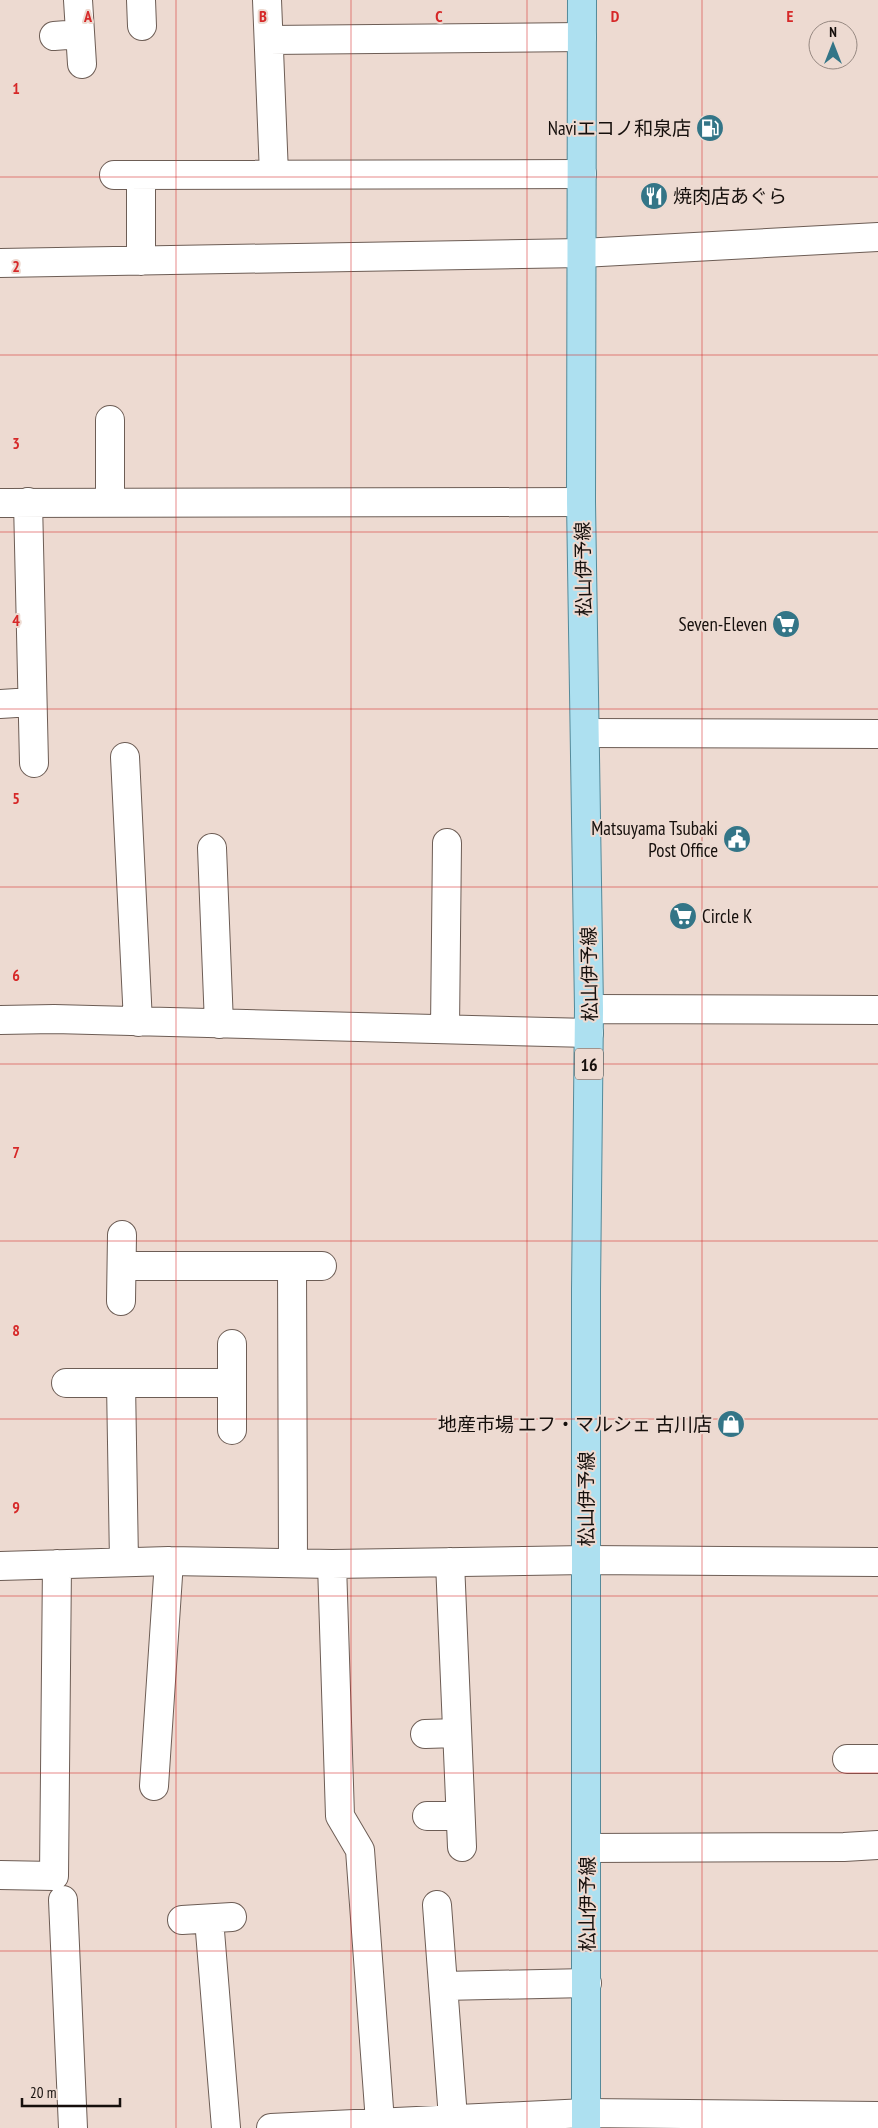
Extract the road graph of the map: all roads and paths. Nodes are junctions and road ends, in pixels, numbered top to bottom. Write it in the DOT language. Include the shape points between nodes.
graph roads {
  1 [pos="78,0"];
  2 [pos="267,0"];
  3 [pos="582,0"];
  4 [pos="582,37"];
  5 [pos="269,40"];
  6 [pos="82,64"];
  7 [pos="274,174"];
  8 [pos="582,174"];
  9 [pos="114,176"];
  10 [pos="142,176"];
  11 [pos="878,237"];
  12 [pos="582,253"];
  13 [pos="141,261"];
  14 [pos="0,263"];
  15 [pos="110,420"];
  16 [pos="28,502"];
  17 [pos="110,502"];
  18 [pos="581,502"];
  19 [pos="0,503"];
  20 [pos="32,702"];
  21 [pos="0,704"];
  22 [pos="586,733"];
  23 [pos="878,734"];
  24 [pos="125,757"];
  25 [pos="34,763"];
  26 [pos="447,843"];
  27 [pos="212,848"];
  28 [pos="878,1010"];
  29 [pos="0,1020"];
  30 [pos="589,1021"];
  31 [pos="138,1022"];
  32 [pos="219,1024"];
  33 [pos="445,1029"];
  34 [pos="122,1234"];
  35 [pos="122,1266"];
  36 [pos="292,1266"];
  37 [pos="322,1266"];
  38 [pos="121,1301"];
  39 [pos="232,1344"];
  40 [pos="66,1382"];
  41 [pos="121,1382"];
  42 [pos="232,1382"];
  43 [pos="232,1430"];
  44 [pos="586,1560"];
  45 [pos="168,1561"];
  46 [pos="124,1562"];
  47 [pos="450,1562"];
  48 [pos="878,1562"];
  49 [pos="294,1563"];
  50 [pos="57,1564"];
  51 [pos="332,1564"];
  52 [pos="0,1566"];
  53 [pos="457,1733"];
  54 [pos="425,1734"];
  55 [pos="847,1759"];
  56 [pos="878,1759"];
  57 [pos="154,1786"];
  58 [pos="427,1816"];
  59 [pos="460,1816"];
  60 [pos="878,1845"];
  61 [pos="462,1847"];
  62 [pos="587,1848"];
  63 [pos="0,1875"];
  64 [pos="64,1900"];
  65 [pos="437,1904"];
  66 [pos="182,1920"];
  67 [pos="587,1983"];
  68 [pos="443,1986"];
  69 [pos="878,2116"];
  70 [pos="453,2118"];
  71 [pos="586,2120"];
  72 [pos="808,2121"];
  73 [pos="380,2122"];
  74 [pos="73,2128"];
  75 [pos="226,2128"];
  76 [pos="271,2128"];
  1 -- 6 [label="street" via="67,35"];
  2 -- 5 [label="street"];
  3 -- 4 [label="main road, 松山伊予線 / 16"];
  4 -- 5 [label="street"];
  4 -- 8 [label="main road, 松山伊予線 / 16"];
  5 -- 7 [label="street"];
  7 -- 8 [label="street"];
  7 -- 10 [label="street"];
  8 -- 12 [label="main road, 松山伊予線 / 16"];
  9 -- 10 [label="street"];
  10 -- 13 [label="street"];
  11 -- 12 [label="street"];
  12 -- 13 [label="street"];
  12 -- 18 [label="main road, 松山伊予線 / 16"];
  13 -- 14 [label="street"];
  15 -- 17 [label="street"];
  16 -- 17 [label="street"];
  16 -- 19 [label="street"];
  16 -- 20 [label="street"];
  17 -- 18 [label="street"];
  18 -- 22 [label="main road, 松山伊予線 / 16"];
  20 -- 21 [label="street"];
  20 -- 25 [label="street"];
  22 -- 23 [label="street"];
  22 -- 30 [label="main road, 松山伊予線 / 16"];
  24 -- 31 [label="street"];
  26 -- 33 [label="street"];
  27 -- 32 [label="street"];
  28 -- 30 [label="street"];
  29 -- 31 [label="street"];
  30 -- 33 [label="street"];
  30 -- 44 [label="main road, 松山伊予線 / 16"];
  31 -- 32 [label="street"];
  32 -- 33 [label="street"];
  34 -- 35 [label="street"];
  35 -- 36 [label="street"];
  35 -- 38 [label="street"];
  36 -- 37 [label="street"];
  36 -- 49 [label="street"];
  39 -- 42 [label="street"];
  40 -- 41 [label="street"];
  41 -- 42 [label="street"];
  41 -- 46 [label="street"];
  42 -- 43 [label="street"];
  44 -- 47 [label="street"];
  44 -- 48 [label="street"];
  44 -- 62 [label="main road, 松山伊予線 / 16"];
  45 -- 46 [label="street"];
  45 -- 49 [label="street"];
  45 -- 57 [label="street"];
  46 -- 50 [label="street"];
  47 -- 51 [label="street"];
  47 -- 53 [label="street"];
  49 -- 51 [label="street"];
  50 -- 52 [label="street"];
  50 -- 63 [label="street" via="54,1876"];
  51 -- 73 [label="street" via="340,1816 360,1850"];
  53 -- 54 [label="street"];
  53 -- 59 [label="street"];
  55 -- 56 [label="street"];
  58 -- 59 [label="street"];
  59 -- 61 [label="street"];
  60 -- 62 [label="street"];
  62 -- 67 [label="main road, 松山伊予線 / 16"];
  64 -- 74 [label="street"];
  65 -- 68 [label="street"];
  66 -- 75 [label="street" via="220,1918"];
  67 -- 68 [label="street"];
  67 -- 71 [label="main road, 松山伊予線 / 16"];
  68 -- 70 [label="street"];
  69 -- 72 [label="street"];
  70 -- 71 [label="street"];
  70 -- 73 [label="street"];
  71 -- 72 [label="street"];
  73 -- 76 [label="street"];
}
